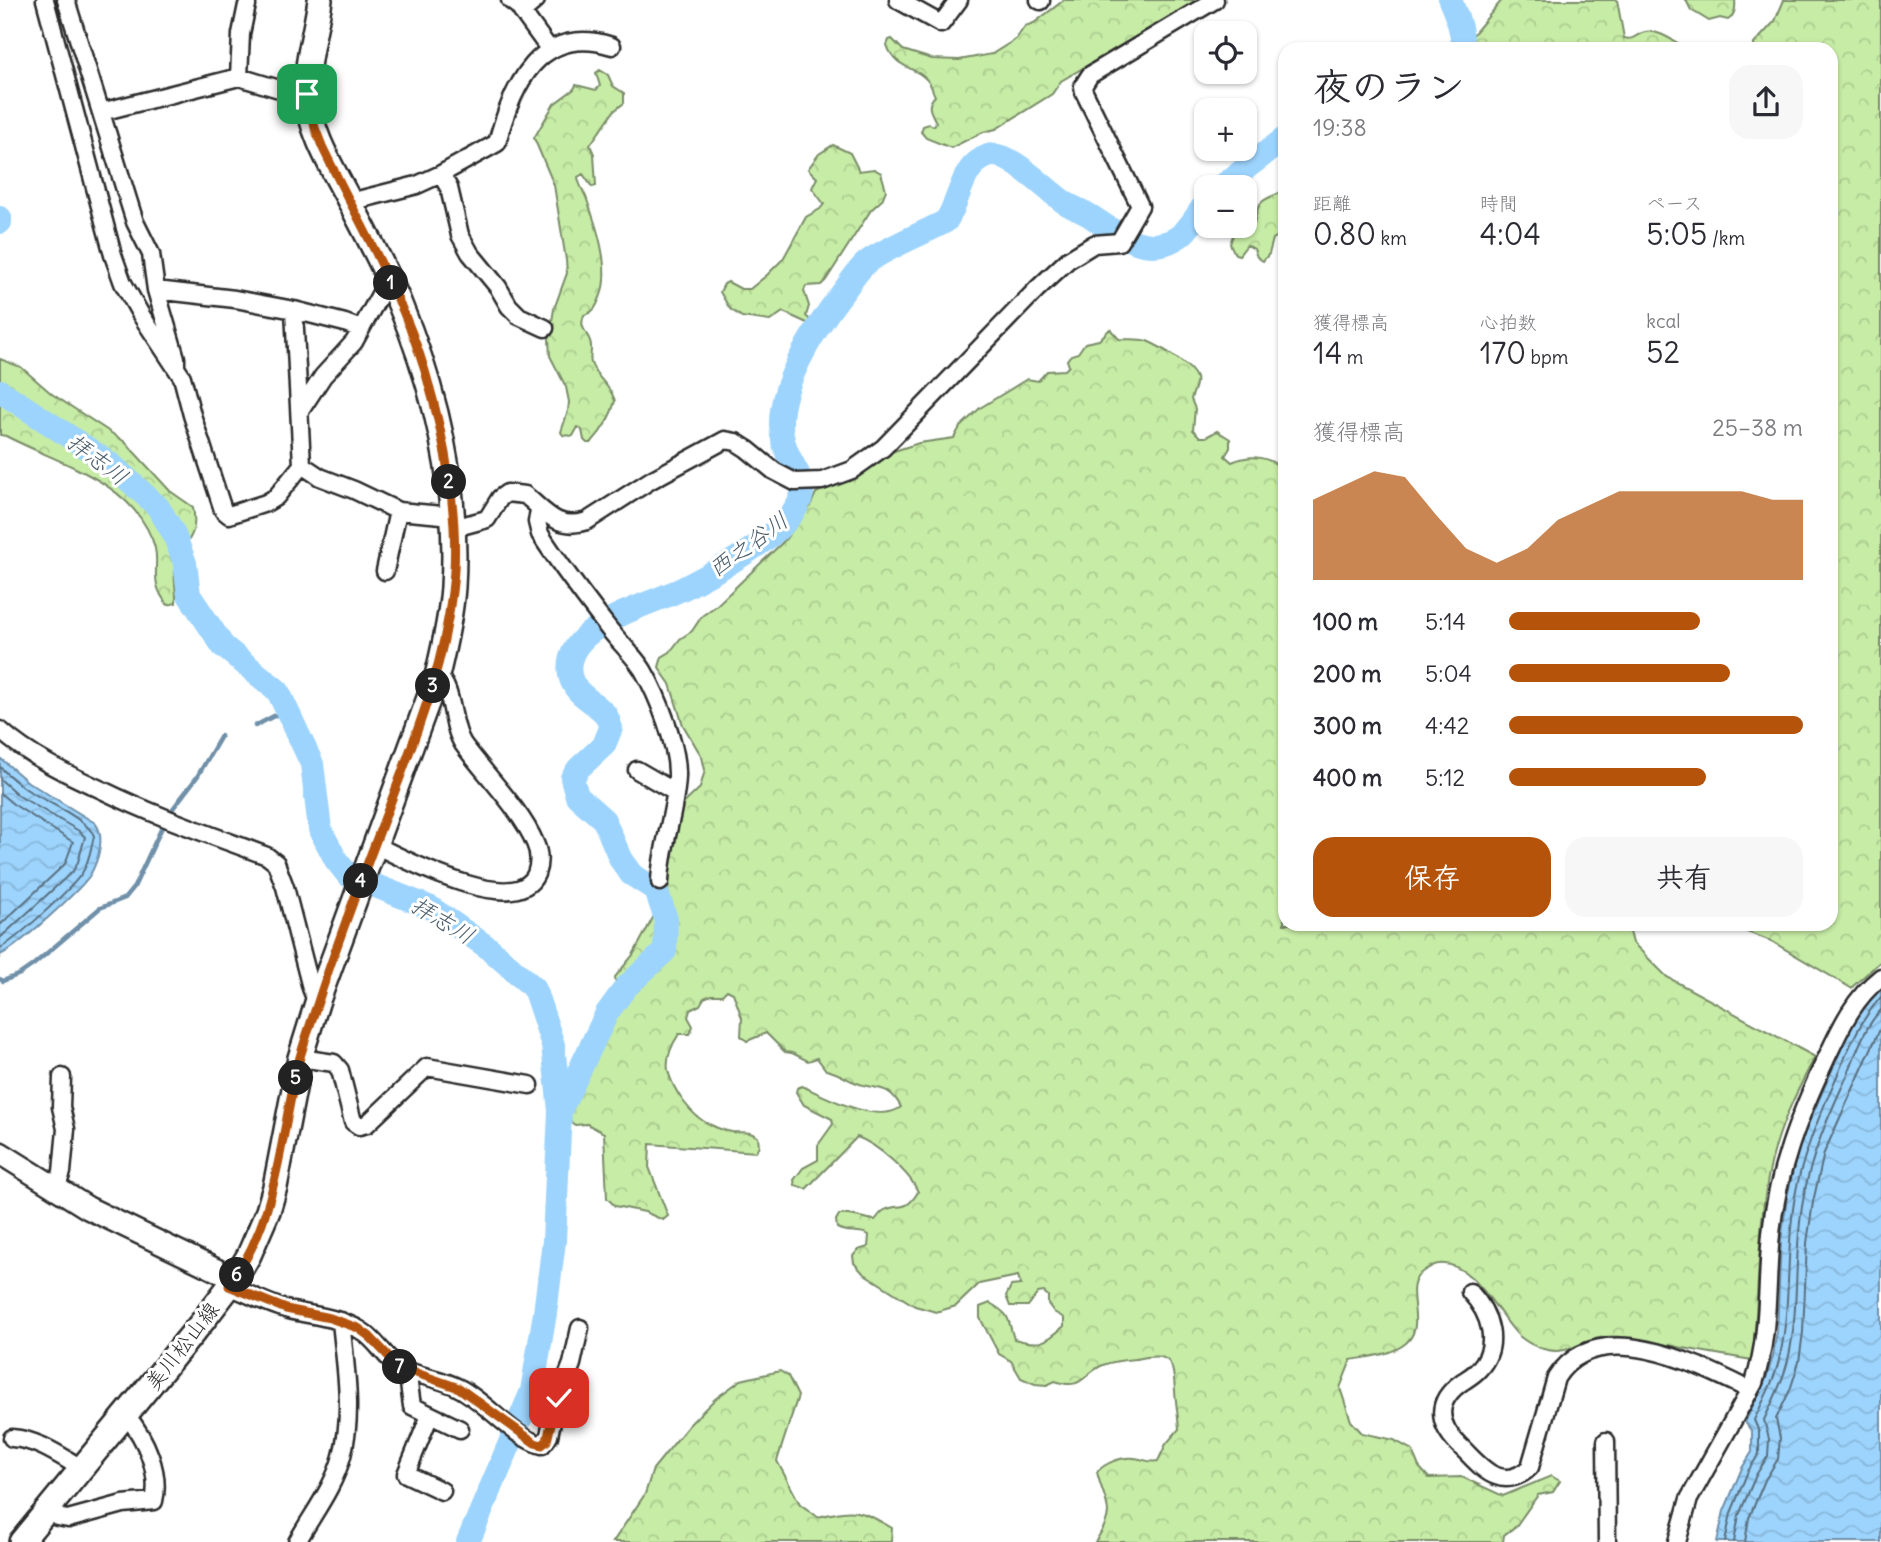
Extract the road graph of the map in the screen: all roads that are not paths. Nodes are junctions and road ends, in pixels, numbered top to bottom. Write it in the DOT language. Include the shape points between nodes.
graph roads {
  1 [pos="45,0"];
  2 [pos="66,0"];
  3 [pos="320,0"];
  4 [pos="510,0"];
  5 [pos="536,0"];
  6 [pos="898,0"];
  7 [pos="959,0"];
  8 [pos="1215,0"];
  9 [pos="247,5"];
  10 [pos="522,12"];
  11 [pos="612,46"];
  12 [pos="550,50"];
  13 [pos="239,77"];
  14 [pos="307,94"];
  15 [pos="101,112"];
  16 [pos="441,174"];
  17 [pos="350,202"];
  18 [pos="388,278"];
  19 [pos="156,290"];
  20 [pos="294,310"];
  21 [pos="545,328"];
  22 [pos="360,329"];
  23 [pos="176,367"];
  24 [pos="300,411"];
  25 [pos="302,466"];
  26 [pos="539,510"];
  27 [pos="398,511"];
  28 [pos="454,522"];
  29 [pos="386,571"];
  30 [pos="437,676"];
  31 [pos="0,730"];
  32 [pos="637,771"];
  33 [pos="675,792"];
  34 [pos="371,855"];
  35 [pos="660,882"];
  36 [pos="1881,977"];
  37 [pos="317,1003"];
  38 [pos="300,1058"];
  39 [pos="62,1077"];
  40 [pos="530,1086"];
  41 [pos="0,1153"];
  42 [pos="56,1189"];
  43 [pos="232,1282"];
  44 [pos="1470,1292"];
  45 [pos="341,1321"];
  46 [pos="580,1328"];
  47 [pos="399,1367"];
  48 [pos="1750,1390"];
  49 [pos="430,1415"];
  50 [pos="127,1416"];
  51 [pos="460,1429"];
  52 [pos="12,1438"];
  53 [pos="1606,1441"];
  54 [pos="83,1469"];
  55 [pos="433,1492"];
  56 [pos="47,1511"];
  57 [pos="21,1542"];
  58 [pos="297,1542"];
  59 [pos="1607,1542"];
  60 [pos="1676,1542"];
  1 -- 23 [label="street" via="113,255 123,283"];
  2 -- 15 [label="street"];
  3 -- 14 [label="main road, 美川松山線"];
  4 -- 10 [label="street"];
  5 -- 10 [label="street"];
  6 -- 7 [label="street" via="941,24"];
  8 -- 26 [label="street" via="1090,75 1083,86 1140,206 1123,235 1114,244 1094,244 1068,260 866,461 835,477 803,482 774,471 736,442 725,440 577,525"];
  9 -- 13 [label="street"];
  10 -- 12 [label="street"];
  11 -- 12 [label="street" via="574,40"];
  12 -- 16 [label="street" via="533,65 511,97 497,143"];
  13 -- 14 [label="street"];
  13 -- 15 [label="street"];
  14 -- 17 [label="main road, 美川松山線" via="318,137"];
  15 -- 19 [label="street" via="135,222 150,254"];
  16 -- 17 [label="street"];
  16 -- 21 [label="street" via="470,253 509,306"];
  17 -- 18 [label="main road, 美川松山線"];
  18 -- 22 [label="street"];
  18 -- 28 [label="main road, 美川松山線" via="425,371"];
  19 -- 20 [label="street"];
  19 -- 23 [label="street"];
  20 -- 22 [label="street"];
  20 -- 24 [label="street"];
  22 -- 24 [label="street"];
  23 -- 25 [label="street" via="223,510 229,515 275,497"];
  24 -- 25 [label="street"];
  25 -- 27 [label="street"];
  26 -- 28 [label="street" via="525,495 507,493 487,519"];
  26 -- 33 [label="street" via="540,534 642,670 657,699 677,763"];
  27 -- 28 [label="street"];
  27 -- 29 [label="street"];
  28 -- 30 [label="main road, 美川松山線" via="453,590"];
  30 -- 34 [label="main road, 美川松山線"];
  30 -- 34 [label="street" via="447,687 461,741 529,830 539,865 528,885 504,891"];
  31 -- 37 [label="street" via="76,779 276,863"];
  32 -- 33 [label="street"];
  33 -- 35 [label="street"];
  34 -- 37 [label="main road, 美川松山線"];
  36 -- 48 [label="street" via="1848,1013 1789,1147 1771,1231 1765,1342"];
  37 -- 38 [label="main road, 美川松山線"];
  38 -- 40 [label="street" via="334,1063 349,1097 353,1122 359,1126 367,1124 427,1067"];
  38 -- 43 [label="main road, 美川松山線" via="275,1188 260,1230"];
  39 -- 42 [label="street" via="66,1129"];
  41 -- 42 [label="street"];
  42 -- 43 [label="street"];
  43 -- 45 [label="street" via="286,1309"];
  43 -- 50 [label="main road, 美川松山線"];
  44 -- 48 [label="street" via="1488,1318 1491,1345 1481,1367 1444,1402 1443,1425 1482,1467 1497,1476 1516,1477 1530,1467 1556,1378 1563,1367 1599,1347 1633,1347 1670,1356"];
  45 -- 47 [label="street" via="369,1336"];
  45 -- 58 [label="street" via="347,1418 342,1458"];
  46 -- 47 [label="street" via="547,1441 542,1445 459,1388"];
  47 -- 49 [label="street" via="409,1384 412,1406"];
  48 -- 60 [label="street" via="1689,1499"];
  49 -- 51 [label="street"];
  49 -- 55 [label="street" via="406,1474"];
  50 -- 54 [label="main road, 美川松山線"];
  50 -- 56 [label="street" via="151,1461 156,1478 154,1501 68,1519"];
  52 -- 54 [label="street" via="42,1446"];
  53 -- 59 [label="street"];
  54 -- 56 [label="main road, 美川松山線"];
  56 -- 57 [label="main road, 美川松山線"];
}
